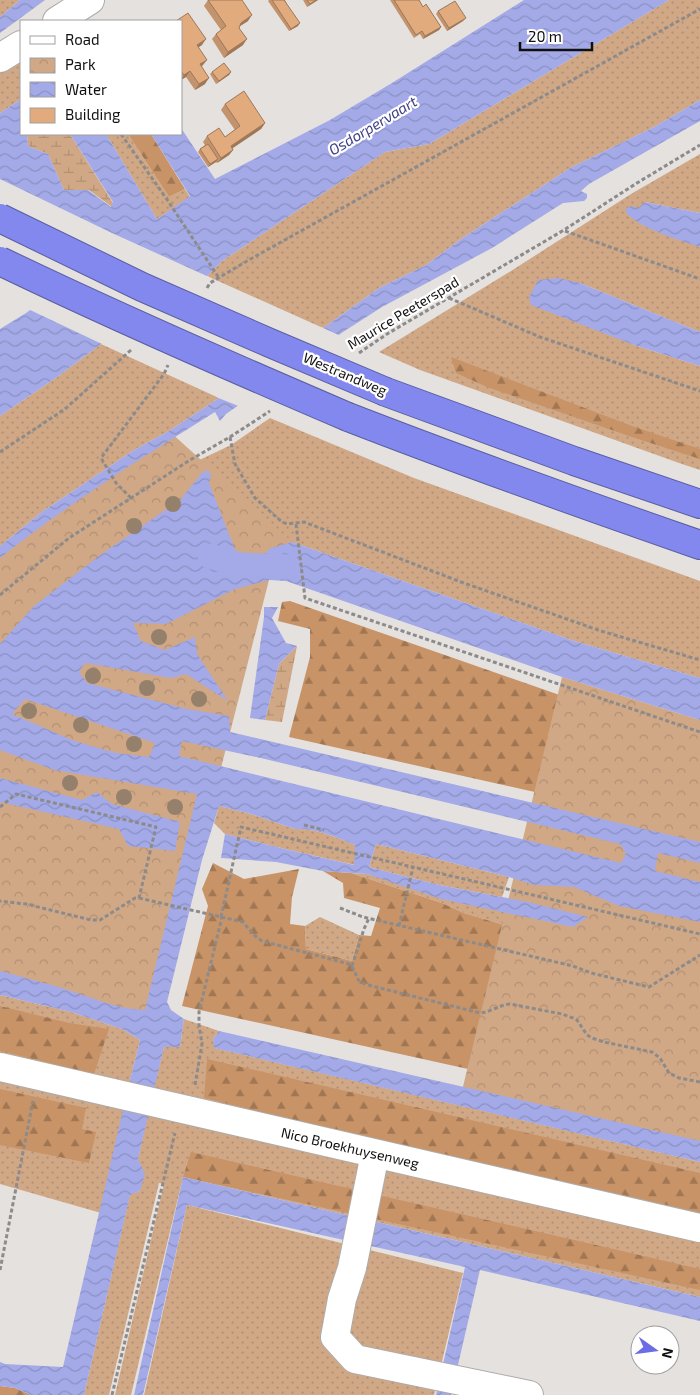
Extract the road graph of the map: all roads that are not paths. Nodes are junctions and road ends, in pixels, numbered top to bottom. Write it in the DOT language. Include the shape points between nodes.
graph roads {
  1 [pos="90,0"];
  2 [pos="59,20"];
  3 [pos="20,46"];
  4 [pos="0,58"];
  5 [pos="0,218"];
  6 [pos="0,261"];
  7 [pos="700,504"];
  8 [pos="700,545"];
  9 [pos="0,1067"];
  10 [pos="375,1154"];
  11 [pos="700,1228"];
  12 [pos="529,1395"];
  1 -- 2 [label="street"];
  3 -- 4 [label="street"];
  5 -- 7 [label="highway, Westrandweg, bridge" via="142,287 386,392"];
  6 -- 8 [label="highway, bridge" via="276,387 415,443"];
  9 -- 10 [label="street, Nico Broekhuysenweg"];
  10 -- 11 [label="street, Nico Broekhuysenweg"];
  10 -- 12 [label="street" via="335,1337 355,1359"];
}
